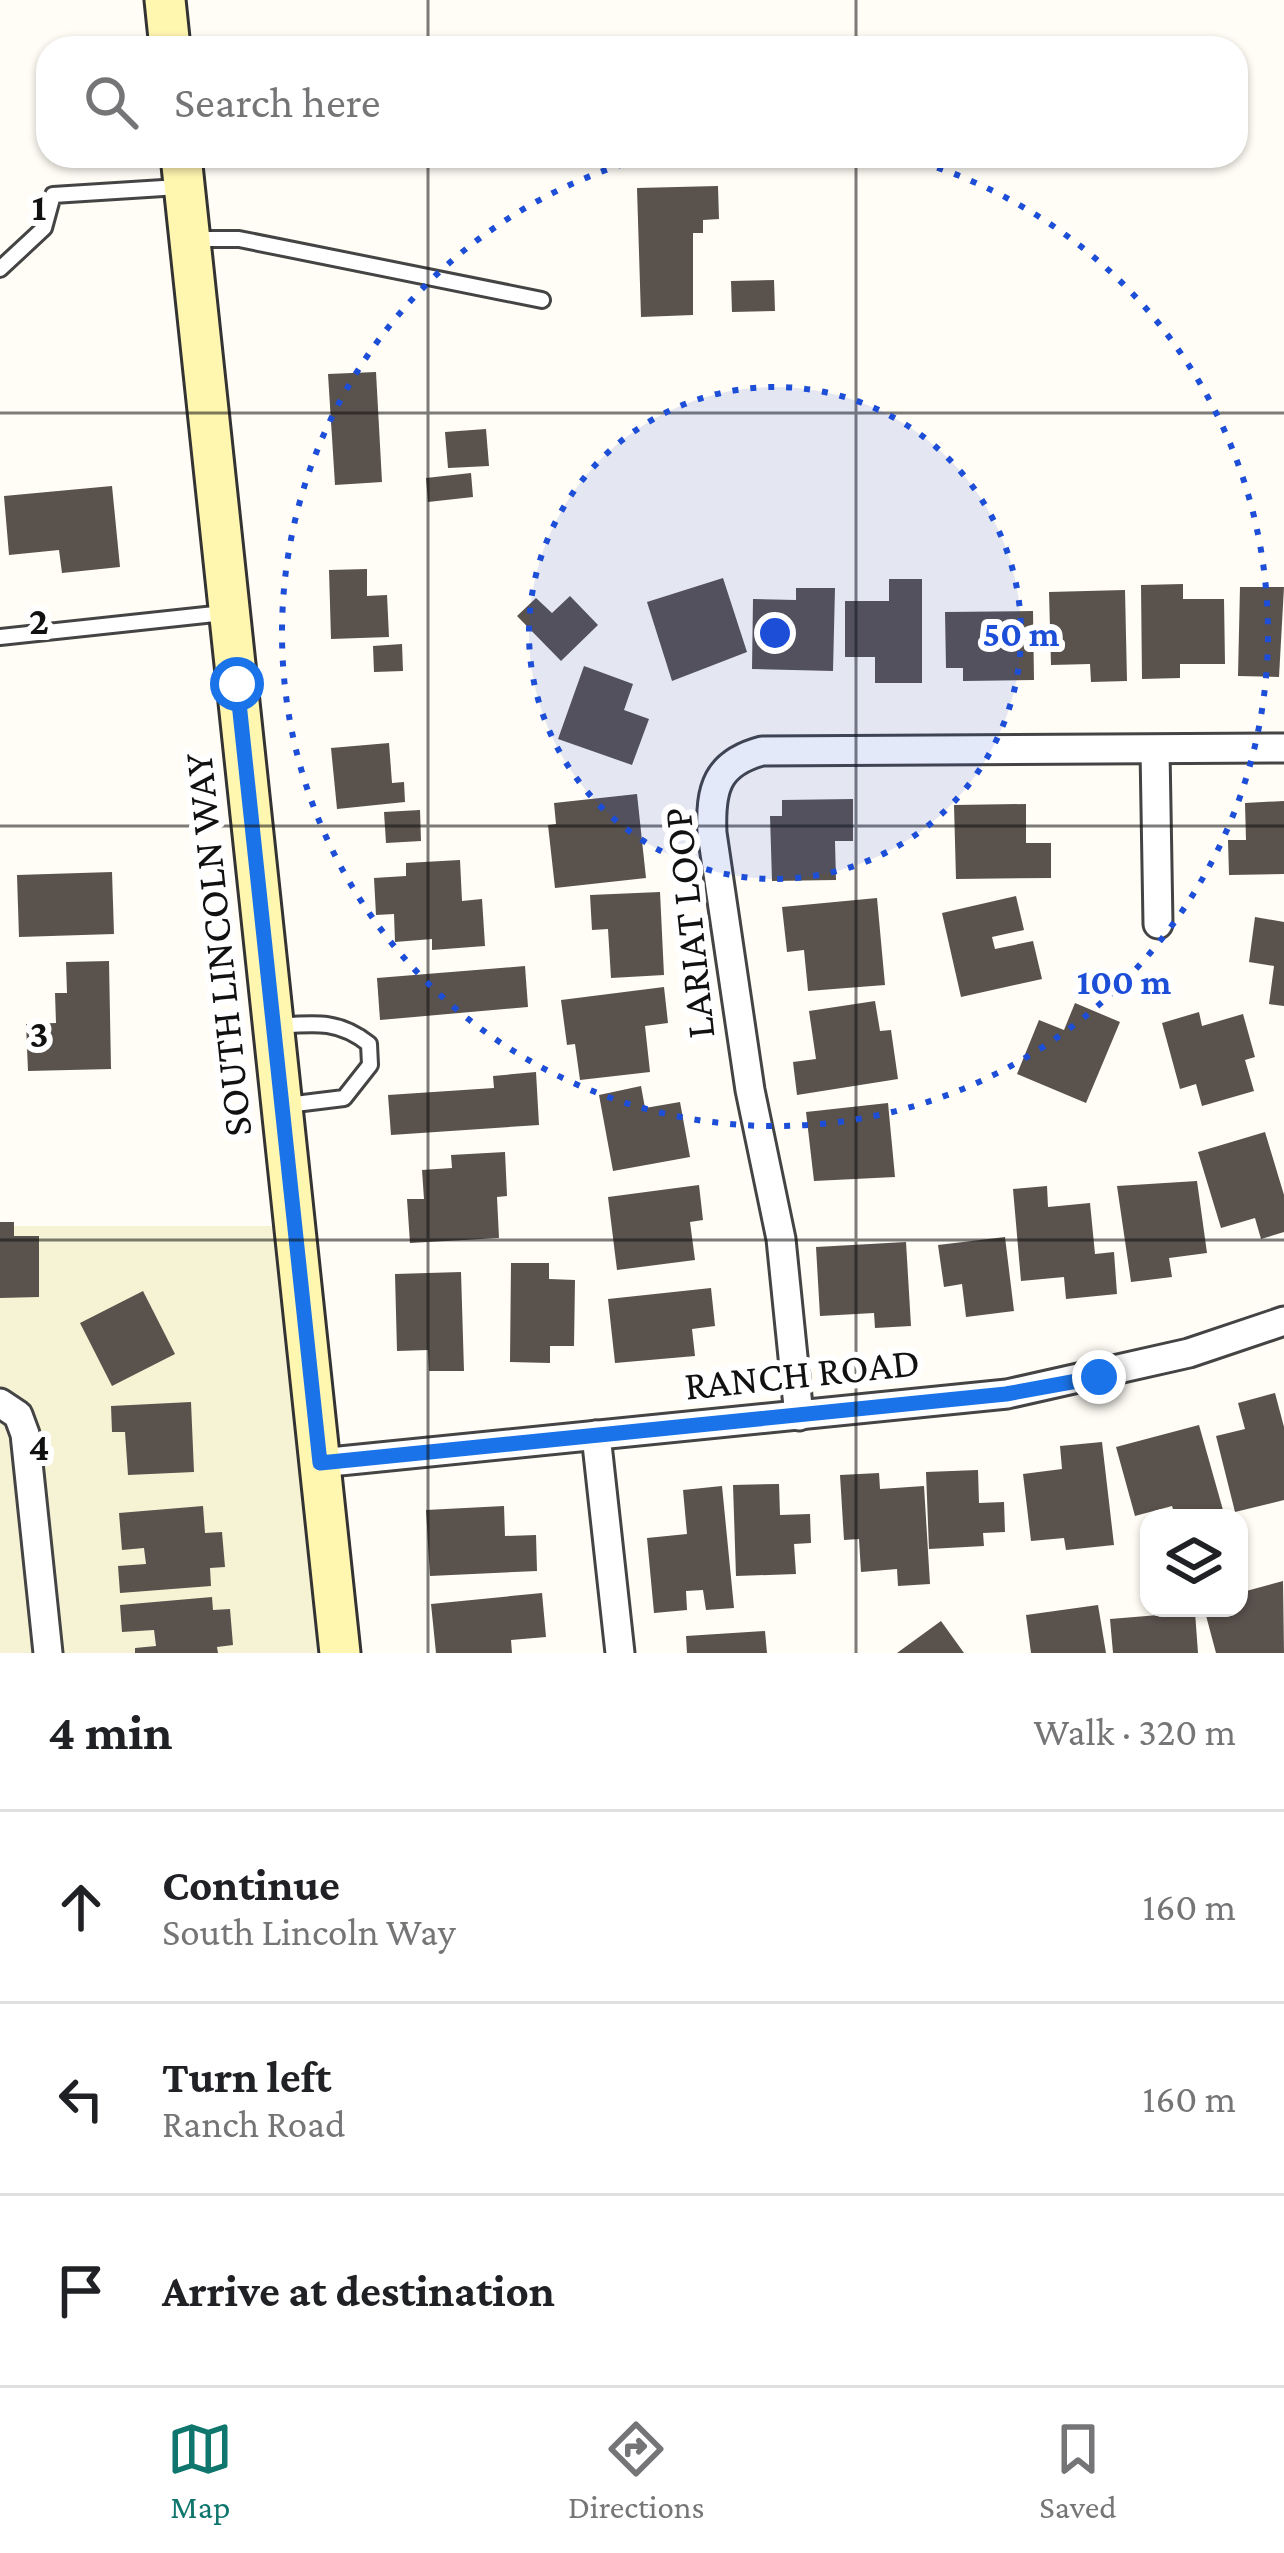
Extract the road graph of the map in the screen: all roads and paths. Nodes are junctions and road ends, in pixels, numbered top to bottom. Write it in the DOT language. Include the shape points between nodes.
graph roads {
  1 [pos="165,0"];
  2 [pos="169,36"];
  3 [pos="183,171"];
  4 [pos="190,239"];
  5 [pos="0,269"];
  6 [pos="542,300"];
  7 [pos="230,612"];
  8 [pos="0,637"];
  9 [pos="1284,748"];
  10 [pos="1155,750"];
  11 [pos="1158,924"];
  12 [pos="273,1026"];
  13 [pos="282,1105"];
  14 [pos="1284,1321"];
  15 [pos="0,1403"];
  16 [pos="799,1416"];
  17 [pos="596,1436"];
  18 [pos="320,1463"];
  19 [pos="48,1653"];
  20 [pos="340,1653"];
  21 [pos="620,1653"];
  1 -- 2 [label="main road"];
  3 -- 4 [label="main road, SOUTH LINCOLN WAY"];
  3 -- 5 [label="lane" via="53,195 44,228"];
  4 -- 6 [label="lane" via="239,239"];
  4 -- 7 [label="main road, SOUTH LINCOLN WAY"];
  7 -- 8 [label="lane"];
  7 -- 12 [label="main road, SOUTH LINCOLN WAY"];
  9 -- 10 [label="street, LARIAT LOOP"];
  10 -- 11 [label="street"];
  10 -- 16 [label="street, LARIAT LOOP" via="763,751 719,772 712,833 749,1090 782,1239"];
  12 -- 13 [label="main road, SOUTH LINCOLN WAY"];
  12 -- 13 [label="lane" via="328,1022 369,1044 370,1065 344,1098"];
  13 -- 18 [label="main road, SOUTH LINCOLN WAY"];
  14 -- 16 [label="street, RANCH ROAD" via="1099,1377"];
  15 -- 19 [label="street" via="18,1414 25,1434"];
  16 -- 17 [label="street, RANCH ROAD"];
  17 -- 18 [label="street, RANCH ROAD"];
  17 -- 21 [label="street"];
  18 -- 20 [label="main road, SOUTH LINCOLN WAY"];
}
